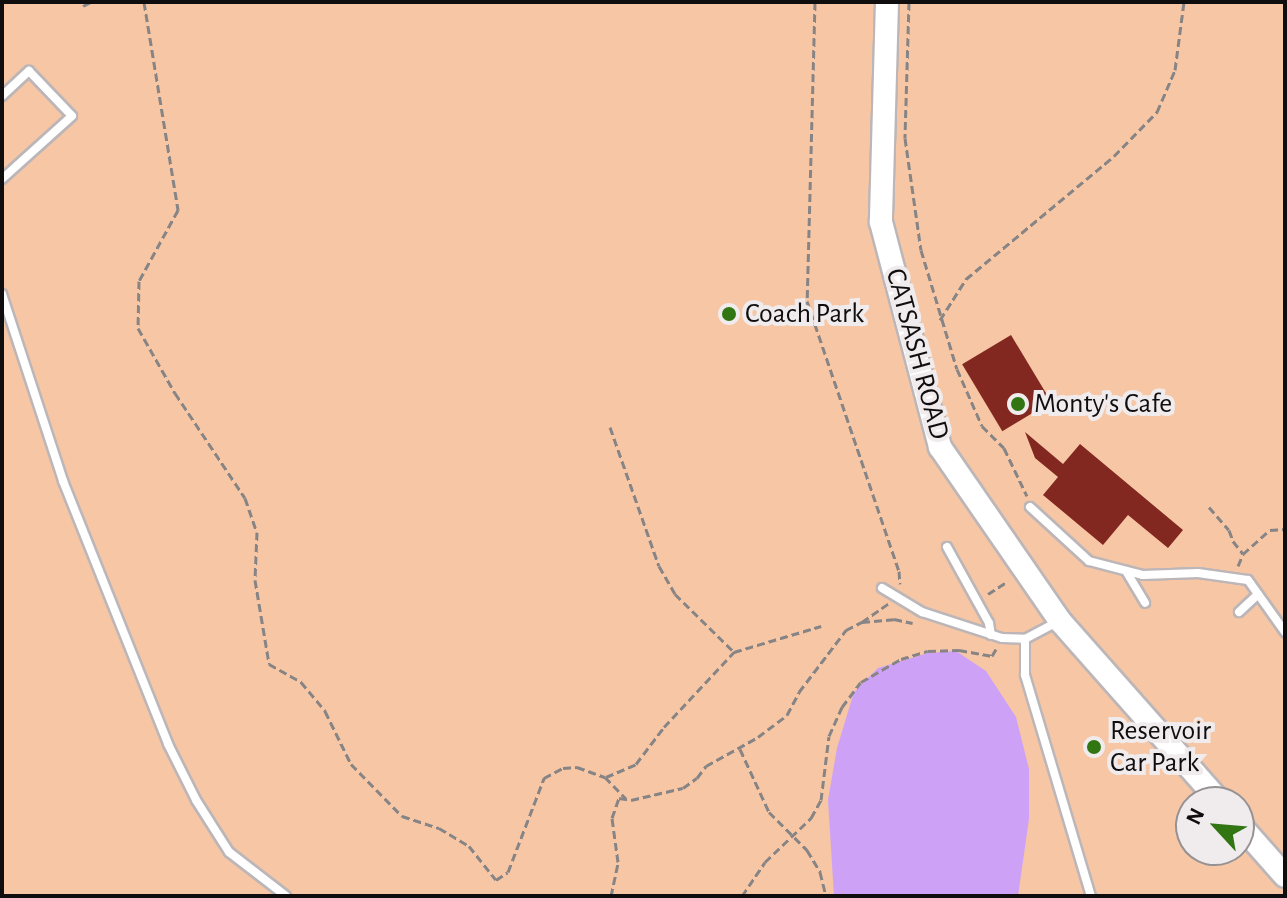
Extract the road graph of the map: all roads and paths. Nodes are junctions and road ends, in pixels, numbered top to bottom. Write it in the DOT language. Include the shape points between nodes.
graph roads {
  1 [pos="83,2"];
  2 [pos="91,2"];
  3 [pos="144,2"];
  4 [pos="815,2"];
  5 [pos="887,2"];
  6 [pos="909,2"];
  7 [pos="1184,2"];
  8 [pos="2,96"];
  9 [pos="2,179"];
  10 [pos="2,294"];
  11 [pos="940,320"];
  12 [pos="610,427"];
  13 [pos="1030,507"];
  14 [pos="1209,507"];
  15 [pos="1285,529"];
  16 [pos="947,547"];
  17 [pos="1025,570"];
  18 [pos="1126,571"];
  19 [pos="882,588"];
  20 [pos="1258,594"];
  21 [pos="894,595"];
  22 [pos="977,601"];
  23 [pos="1145,603"];
  24 [pos="1239,612"];
  25 [pos="1060,621"];
  26 [pos="862,622"];
  27 [pos="918,623"];
  28 [pos="821,626"];
  29 [pos="1285,632"];
  30 [pos="991,635"];
  31 [pos="1002,638"];
  32 [pos="1025,639"];
  33 [pos="734,652"];
  34 [pos="740,749"];
  35 [pos="605,777"];
  36 [pos="1206,786"];
  37 [pos="626,799"];
  38 [pos="793,833"];
  39 [pos="1255,842"];
  40 [pos="1285,876"];
  41 [pos="286,896"];
  42 [pos="611,896"];
  43 [pos="742,896"];
  44 [pos="826,896"];
  45 [pos="1091,896"];
  1 -- 2 [label="path"];
  3 -- 35 [label="path" via="178,210 139,281 138,328 245,498 257,532 255,580 269,664 301,682 325,711 351,764 402,816 439,828 469,846 496,880 508,872 544,778 577,767"];
  4 -- 21 [label="path" via="807,301 899,571 900,586"];
  5 -- 17 [label="street, CATSASH ROAD" via="881,222 940,447"];
  6 -- 11 [label="path" via="905,138 921,250"];
  7 -- 11 [label="path" via="1175,70 1157,112 1114,156 966,279"];
  8 -- 9 [label="lane" via="29,71 72,116"];
  10 -- 41 [label="lane" via="63,481 168,744 229,852"];
  11 -- 13 [label="path" via="982,426 1004,448"];
  12 -- 33 [label="path" via="659,566 675,594"];
  13 -- 18 [label="lane" via="1089,561"];
  14 -- 15 [label="path" via="1243,554 1270,530"];
  16 -- 22 [label="lane"];
  17 -- 22 [label="path"];
  17 -- 25 [label="street, CATSASH ROAD"];
  18 -- 20 [label="lane" via="1248,580"];
  18 -- 23 [label="lane"];
  19 -- 21 [label="lane"];
  20 -- 24 [label="lane"];
  20 -- 29 [label="lane"];
  21 -- 26 [label="path" via="885,608"];
  21 -- 30 [label="lane" via="922,612"];
  22 -- 30 [label="lane"];
  25 -- 32 [label="lane"];
  25 -- 36 [label="street, CATSASH ROAD"];
  26 -- 27 [label="path"];
  26 -- 34 [label="path" via="846,630 787,715"];
  28 -- 33 [label="path"];
  30 -- 31 [label="lane"];
  31 -- 32 [label="lane"];
  31 -- 38 [label="path" via="992,656 928,651 901,659 861,682 829,736 821,800 811,818"];
  32 -- 45 [label="lane" via="1025,675"];
  33 -- 35 [label="path" via="636,764"];
  34 -- 37 [label="path" via="706,766 683,788"];
  34 -- 38 [label="path" via="769,812"];
  35 -- 37 [label="path"];
  37 -- 42 [label="path" via="619,798 612,818 618,862"];
  38 -- 43 [label="path"];
  38 -- 44 [label="path" via="820,872"];
  39 -- 40 [label="street"];
}
